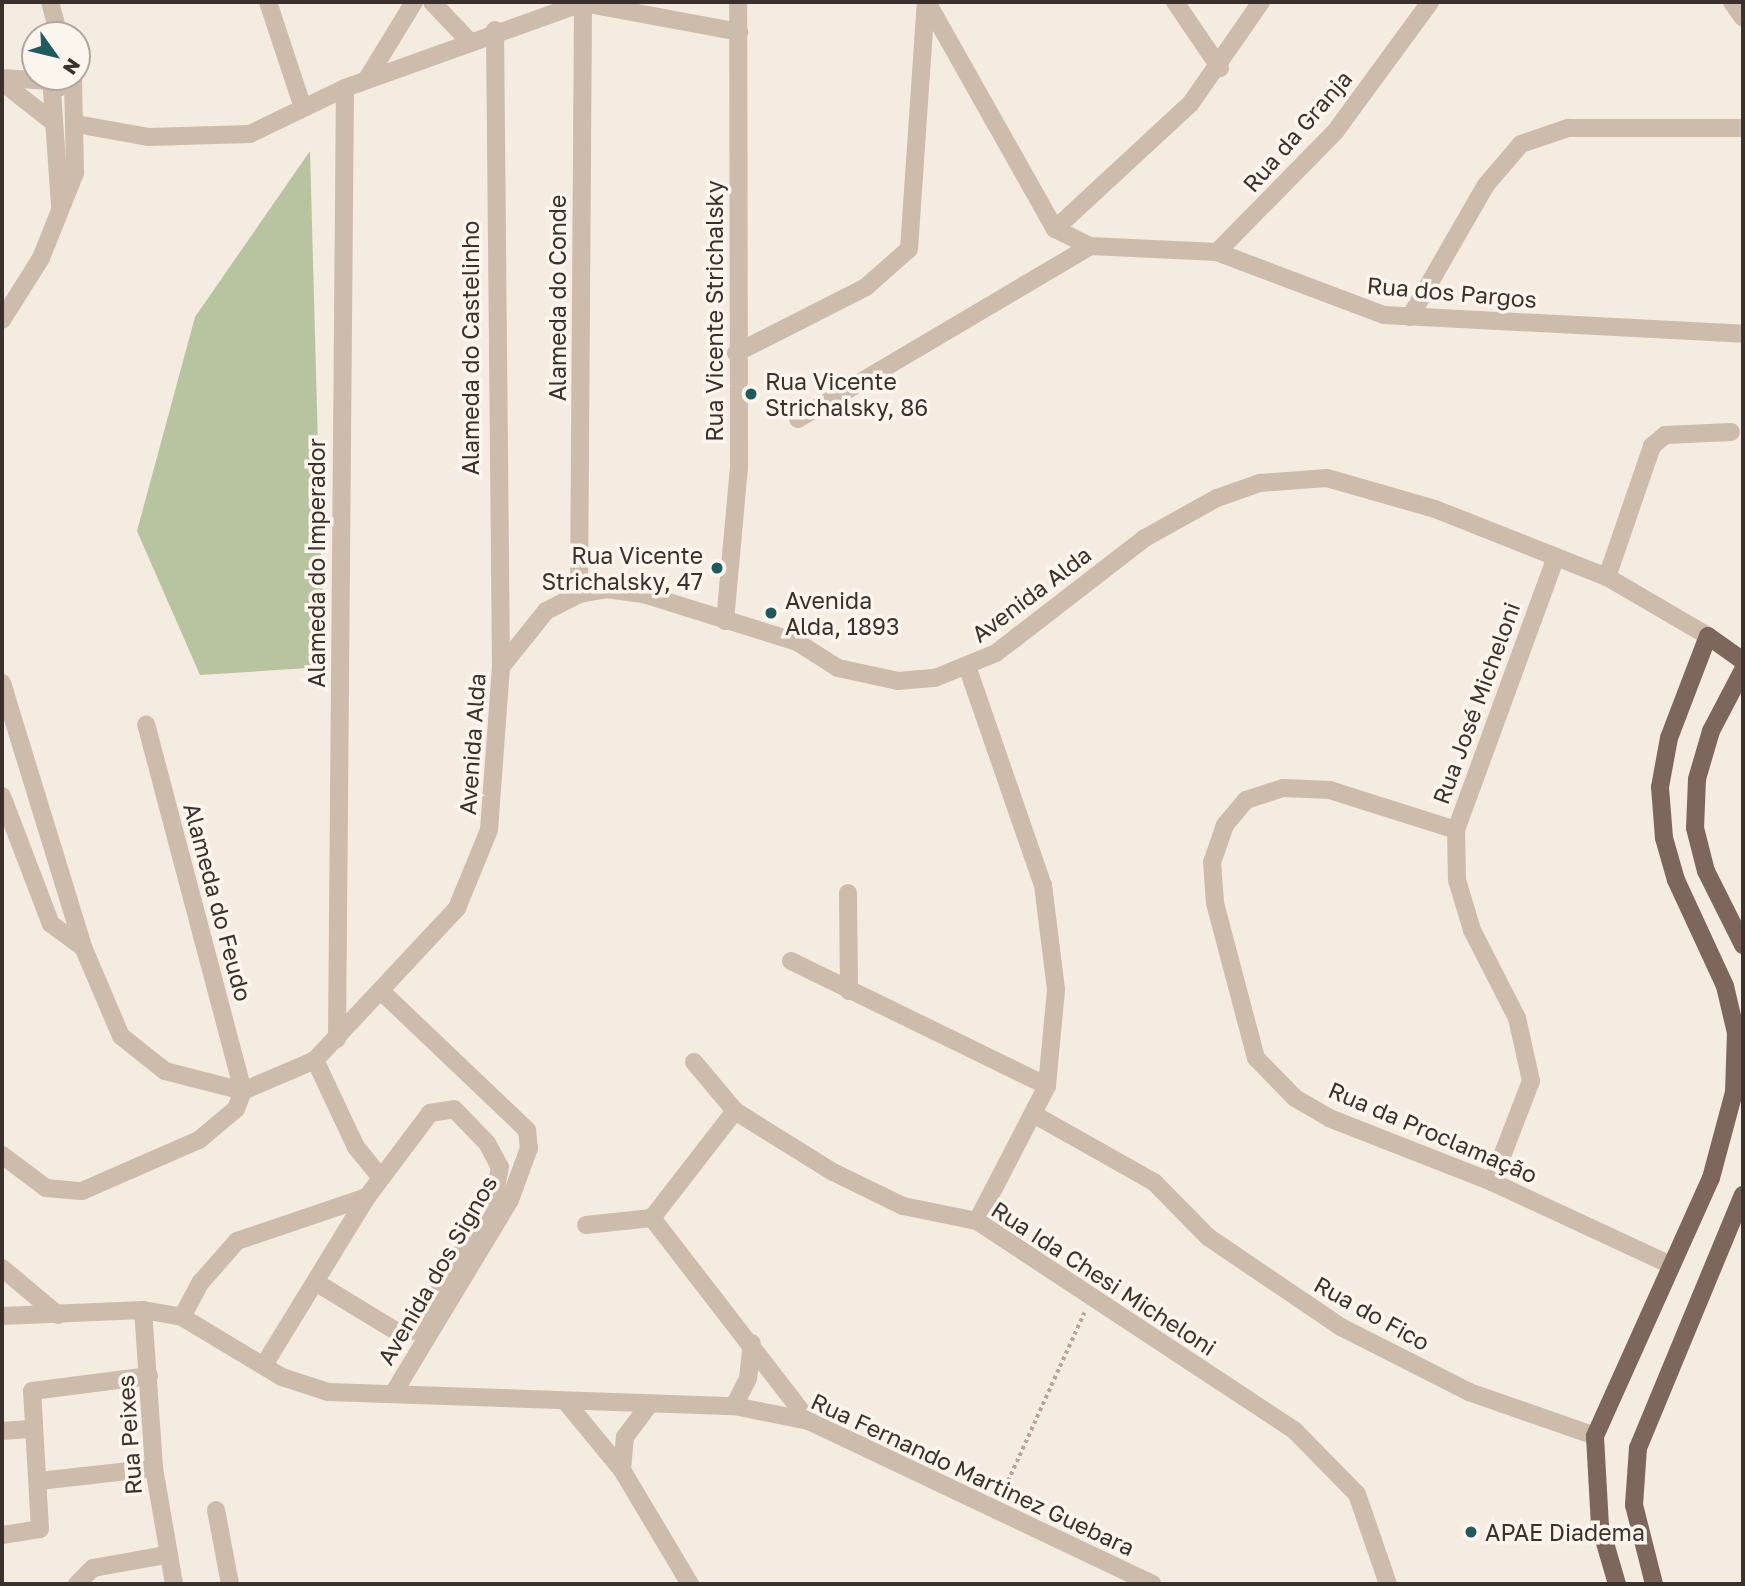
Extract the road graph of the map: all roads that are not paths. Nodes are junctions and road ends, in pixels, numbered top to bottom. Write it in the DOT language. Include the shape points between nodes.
graph roads {
  1 [pos="50,2"];
  2 [pos="268,2"];
  3 [pos="414,2"];
  4 [pos="432,2"];
  5 [pos="738,2"];
  6 [pos="926,2"];
  7 [pos="1175,2"];
  8 [pos="1261,2"];
  9 [pos="1732,2"];
  10 [pos="583,3"];
  11 [pos="1420,4"];
  12 [pos="1743,18"];
  13 [pos="54,21"];
  14 [pos="495,30"];
  15 [pos="739,32"];
  16 [pos="470,42"];
  17 [pos="1220,68"];
  18 [pos="367,79"];
  19 [pos="2,80"];
  20 [pos="21,80"];
  21 [pos="345,88"];
  22 [pos="52,91"];
  23 [pos="63,91"];
  24 [pos="74,91"];
  25 [pos="75,104"];
  26 [pos="302,104"];
  27 [pos="53,122"];
  28 [pos="76,124"];
  29 [pos="1743,128"];
  30 [pos="60,206"];
  31 [pos="1055,229"];
  32 [pos="1090,246"];
  33 [pos="1217,252"];
  34 [pos="1410,317"];
  35 [pos="2,320"];
  36 [pos="1743,334"];
  37 [pos="736,353"];
  38 [pos="798,419"];
  39 [pos="1731,432"];
  40 [pos="1556,557"];
  41 [pos="1606,576"];
  42 [pos="579,594"];
  43 [pos="725,621"];
  44 [pos="1708,635"];
  45 [pos="1743,660"];
  46 [pos="500,667"];
  47 [pos="968,670"];
  48 [pos="1743,670"];
  49 [pos="2,683"];
  50 [pos="146,725"];
  51 [pos="2,796"];
  52 [pos="1456,830"];
  53 [pos="848,893"];
  54 [pos="1743,945"];
  55 [pos="83,947"];
  56 [pos="791,961"];
  57 [pos="849,991"];
  58 [pos="382,992"];
  59 [pos="337,1038"];
  60 [pos="315,1060"];
  61 [pos="694,1062"];
  62 [pos="1047,1086"];
  63 [pos="243,1091"];
  64 [pos="735,1111"];
  65 [pos="1035,1115"];
  66 [pos="2,1155"];
  67 [pos="381,1178"];
  68 [pos="1492,1182"];
  69 [pos="1743,1195"];
  70 [pos="367,1197"];
  71 [pos="652,1218"];
  72 [pos="977,1221"];
  73 [pos="586,1225"];
  74 [pos="1669,1264"];
  75 [pos="2,1268"];
  76 [pos="317,1283"];
  77 [pos="144,1310"];
  78 [pos="58,1315"];
  79 [pos="2,1317"];
  80 [pos="182,1317"];
  81 [pos="752,1343"];
  82 [pos="264,1365"];
  83 [pos="149,1377"];
  84 [pos="395,1391"];
  85 [pos="566,1402"];
  86 [pos="734,1406"];
  87 [pos="648,1407"];
  88 [pos="809,1421"];
  89 [pos="34,1429"];
  90 [pos="2,1431"];
  91 [pos="1595,1436"];
  92 [pos="154,1468"];
  93 [pos="622,1469"];
  94 [pos="39,1481"];
  95 [pos="216,1510"];
  96 [pos="2,1535"];
  97 [pos="165,1555"];
  98 [pos="78,1584"];
  99 [pos="174,1584"];
  100 [pos="230,1584"];
  101 [pos="690,1584"];
  102 [pos="1152,1584"];
  103 [pos="1388,1584"];
  104 [pos="1617,1584"];
  105 [pos="1654,1584"];
  1 -- 13 [label="street"];
  2 -- 26 [label="street"];
  3 -- 18 [label="street"];
  4 -- 16 [label="street"];
  5 -- 15 [label="street, Rua Vicente Strichalsky"];
  6 -- 31 [label="street"];
  6 -- 37 [label="street" via="909,249 866,287"];
  7 -- 17 [label="street"];
  8 -- 17 [label="street"];
  9 -- 12 [label="street"];
  10 -- 14 [label="street"];
  10 -- 15 [label="street"];
  10 -- 42 [label="street, Alameda do Conde"];
  11 -- 33 [label="street, Rua da Granja" via="1335,132"];
  14 -- 16 [label="street"];
  14 -- 46 [label="street, Alameda do Castelinho"];
  15 -- 37 [label="street, Rua Vicente Strichalsky"];
  16 -- 18 [label="street"];
  17 -- 31 [label="street" via="1157,138"];
  18 -- 21 [label="street"];
  19 -- 20 [label="street"];
  19 -- 27 [label="street"];
  21 -- 26 [label="street"];
  21 -- 59 [label="street, Alameda do Imperador"];
  22 -- 27 [label="street"];
  23 -- 25 [label="street"];
  24 -- 25 [label="street"];
  25 -- 28 [label="street"];
  26 -- 28 [label="street" via="250,134 202,140"];
  27 -- 30 [label="street"];
  28 -- 30 [label="street" via="75,173"];
  29 -- 34 [label="street" via="1567,128 1521,144 1486,185"];
  30 -- 35 [label="street" via="41,258"];
  31 -- 32 [label="street, Rua dos Pargos"];
  32 -- 33 [label="street, Rua dos Pargos"];
  32 -- 38 [label="street"];
  33 -- 34 [label="street, Rua dos Pargos" via="1352,307"];
  34 -- 36 [label="street, Rua dos Pargos"];
  37 -- 43 [label="street, Rua Vicente Strichalsky" via="739,468"];
  39 -- 41 [label="street" via="1665,435 1651,446"];
  40 -- 41 [label="street, Avenida Alda"];
  40 -- 47 [label="street, Avenida Alda" via="1435,509 1346,483 1260,483 1145,538"];
  40 -- 52 [label="street, Rua José Micheloni"];
  41 -- 44 [label="street, Avenida Alda"];
  42 -- 43 [label="street, Avenida Alda" via="606,589 643,594"];
  42 -- 46 [label="street, Avenida Alda" via="538,619"];
  43 -- 47 [label="street, Avenida Alda" via="797,642 838,668 867,676 915,681"];
  44 -- 45 [label="main road, Avenida Alda"];
  44 -- 74 [label="main road" via="1669,738 1660,787 1664,838 1676,880 1725,986 1736,1033 1734,1092 1711,1178"];
  46 -- 58 [label="street, Avenida Alda" via="495,799 480,863 457,908"];
  47 -- 62 [label="street" via="1043,885 1056,990"];
  48 -- 54 [label="main road" via="1710,731 1697,779 1695,828 1706,871"];
  49 -- 55 [label="street"];
  50 -- 63 [label="street, Alameda do Feudo"];
  51 -- 55 [label="street" via="51,924"];
  52 -- 68 [label="street, Rua José Micheloni" via="1457,880 1472,930 1517,1018 1531,1081"];
  52 -- 68 [label="street, Rua da Proclamação" via="1330,790 1283,788 1246,800 1225,825 1212,862 1215,903 1256,1058 1273,1079 1329,1118"];
  53 -- 57 [label="street"];
  55 -- 63 [label="street" via="121,1036 164,1071"];
  56 -- 57 [label="street"];
  57 -- 62 [label="street"];
  58 -- 59 [label="street, Avenida Alda"];
  58 -- 84 [label="street, Avenida dos Signos" via="519,1122 529,1148 510,1199"];
  59 -- 60 [label="street, Avenida Alda"];
  60 -- 63 [label="street, Avenida Alda"];
  60 -- 67 [label="street" via="356,1147"];
  61 -- 64 [label="street, Rua Ida Chesi Micheloni"];
  62 -- 65 [label="street"];
  63 -- 66 [label="street" via="236,1109 198,1140 82,1191 46,1188"];
  64 -- 71 [label="street"];
  64 -- 72 [label="street, Rua Ida Chesi Micheloni" via="870,1194"];
  65 -- 72 [label="street"];
  65 -- 91 [label="street, Rua do Fico" via="1154,1182 1208,1237 1341,1327 1469,1392"];
  67 -- 70 [label="street"];
  67 -- 76 [label="street" via="430,1113 443,1106 488,1143 500,1167 495,1192 417,1330 400,1333"];
  68 -- 74 [label="street, Rua da Proclamação"];
  69 -- 105 [label="main road" via="1638,1448 1634,1505"];
  70 -- 76 [label="street"];
  70 -- 80 [label="street" via="237,1241 201,1282"];
  71 -- 73 [label="street"];
  71 -- 81 [label="street"];
  72 -- 103 [label="street, Rua Ida Chesi Micheloni" via="1328,1458 1357,1494"];
  74 -- 91 [label="main road"];
  75 -- 78 [label="street"];
  76 -- 82 [label="street"];
  77 -- 78 [label="street, Avenida dos Signos"];
  77 -- 80 [label="street, Avenida dos Signos"];
  77 -- 83 [label="street, Rua Peixes"];
  78 -- 79 [label="street, Avenida dos Signos"];
  80 -- 82 [label="street, Avenida dos Signos"];
  81 -- 86 [label="street" via="748,1379"];
  81 -- 88 [label="street"];
  82 -- 84 [label="street, Avenida dos Signos" via="328,1392"];
  83 -- 89 [label="street" via="32,1391"];
  83 -- 92 [label="street, Rua Peixes"];
  84 -- 85 [label="street, Rua Fernando Martinez Guebara"];
  85 -- 87 [label="street, Rua Fernando Martinez Guebara"];
  85 -- 93 [label="street"];
  86 -- 87 [label="street, Rua Fernando Martinez Guebara"];
  86 -- 88 [label="street, Rua Fernando Martinez Guebara"];
  87 -- 93 [label="street" via="625,1437"];
  88 -- 102 [label="street, Rua Fernando Martinez Guebara"];
  89 -- 90 [label="street"];
  89 -- 94 [label="street"];
  91 -- 104 [label="main road" via="1600,1526"];
  92 -- 94 [label="street"];
  92 -- 97 [label="street, Rua Peixes"];
  93 -- 101 [label="street"];
  94 -- 96 [label="street" via="40,1529"];
  95 -- 100 [label="street"];
  97 -- 98 [label="street" via="93,1568"];
  97 -- 99 [label="street, Rua Peixes"];
}
